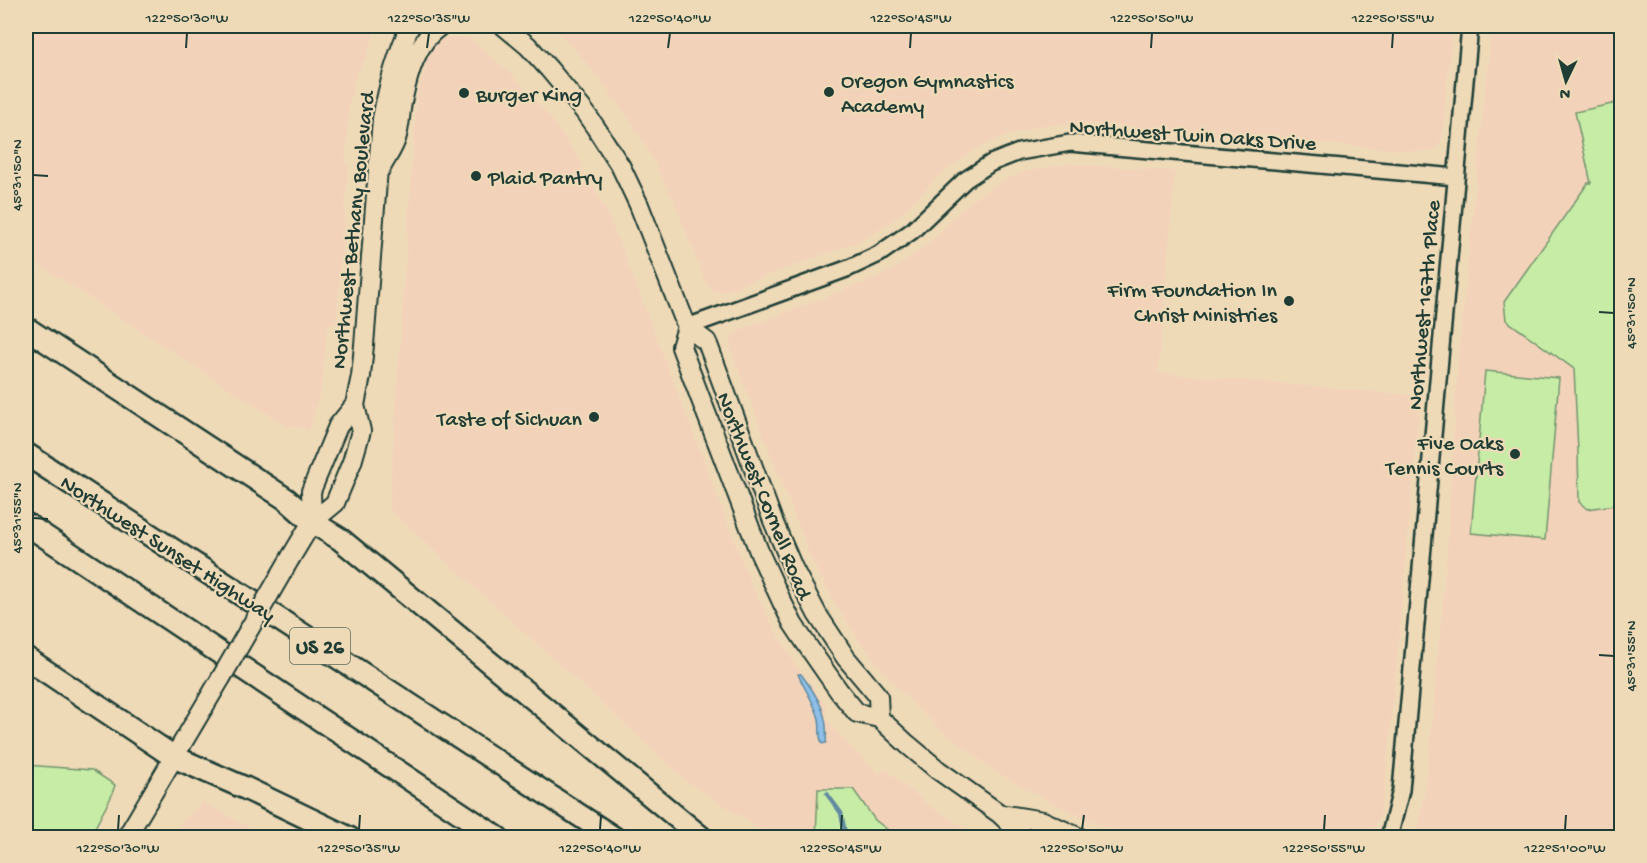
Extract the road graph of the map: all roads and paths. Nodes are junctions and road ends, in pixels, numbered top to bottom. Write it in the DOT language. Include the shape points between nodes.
graph roads {
  1 [pos="410,26"];
  2 [pos="440,26"];
  3 [pos="504,26"];
  4 [pos="1470,26"];
  5 [pos="378,175"];
  6 [pos="1456,177"];
  7 [pos="687,327"];
  8 [pos="26,328"];
  9 [pos="355,405"];
  10 [pos="26,454"];
  11 [pos="312,522"];
  12 [pos="26,524"];
  13 [pos="26,658"];
  14 [pos="879,718"];
  15 [pos="174,757"];
  16 [pos="1000,814"];
  17 [pos="126,837"];
  18 [pos="349,837"];
  19 [pos="498,837"];
  20 [pos="614,837"];
  21 [pos="702,837"];
  22 [pos="1024,837"];
  23 [pos="1080,837"];
  24 [pos="1389,837"];
  1 -- 5 [label="main road, Northwest Bethany Boulevard" via="386,100"];
  2 -- 5 [label="main road" via="421,44 406,83 396,140"];
  3 -- 7 [label="main road, Northwest Cornell Road" via="528,46 571,94 621,167 650,228"];
  4 -- 6 [label="street, Northwest 167th Place"];
  5 -- 9 [label="main road, Northwest Bethany Boulevard" via="361,376"];
  6 -- 7 [label="street, Northwest Twin Oaks Drive" via="1070,143 1019,152 991,163 965,180 912,231 879,254"];
  6 -- 24 [label="street, Northwest 167th Place" via="1401,790"];
  7 -- 14 [label="main road, Northwest Cornell Road" via="707,342 793,568 846,658 878,696"];
  7 -- 14 [label="main road, Northwest Cornell Road" via="681,347 782,602 807,645 857,713"];
  8 -- 11 [label="highway" via="286,499"];
  9 -- 11 [label="main road, Northwest Bethany Boulevard" via="338,426 311,491"];
  9 -- 11 [label="main road, Northwest Bethany Boulevard" via="361,431 341,492 335,503"];
  10 -- 20 [label="highway, Northwest Sunset Highway / US 26"];
  11 -- 15 [label="main road, Northwest Bethany Boulevard, bridge"];
  11 -- 21 [label="highway" via="340,539"];
  12 -- 19 [label="highway, US 26"];
  13 -- 15 [label="highway"];
  14 -- 16 [label="main road, Northwest Cornell Road" via="938,770"];
  15 -- 17 [label="main road, Northwest Bethany Boulevard"];
  15 -- 18 [label="highway"];
  16 -- 22 [label="main road, Northwest Cornell Road"];
  16 -- 23 [label="main road, Northwest Cornell Road" via="1043,821"];
}
